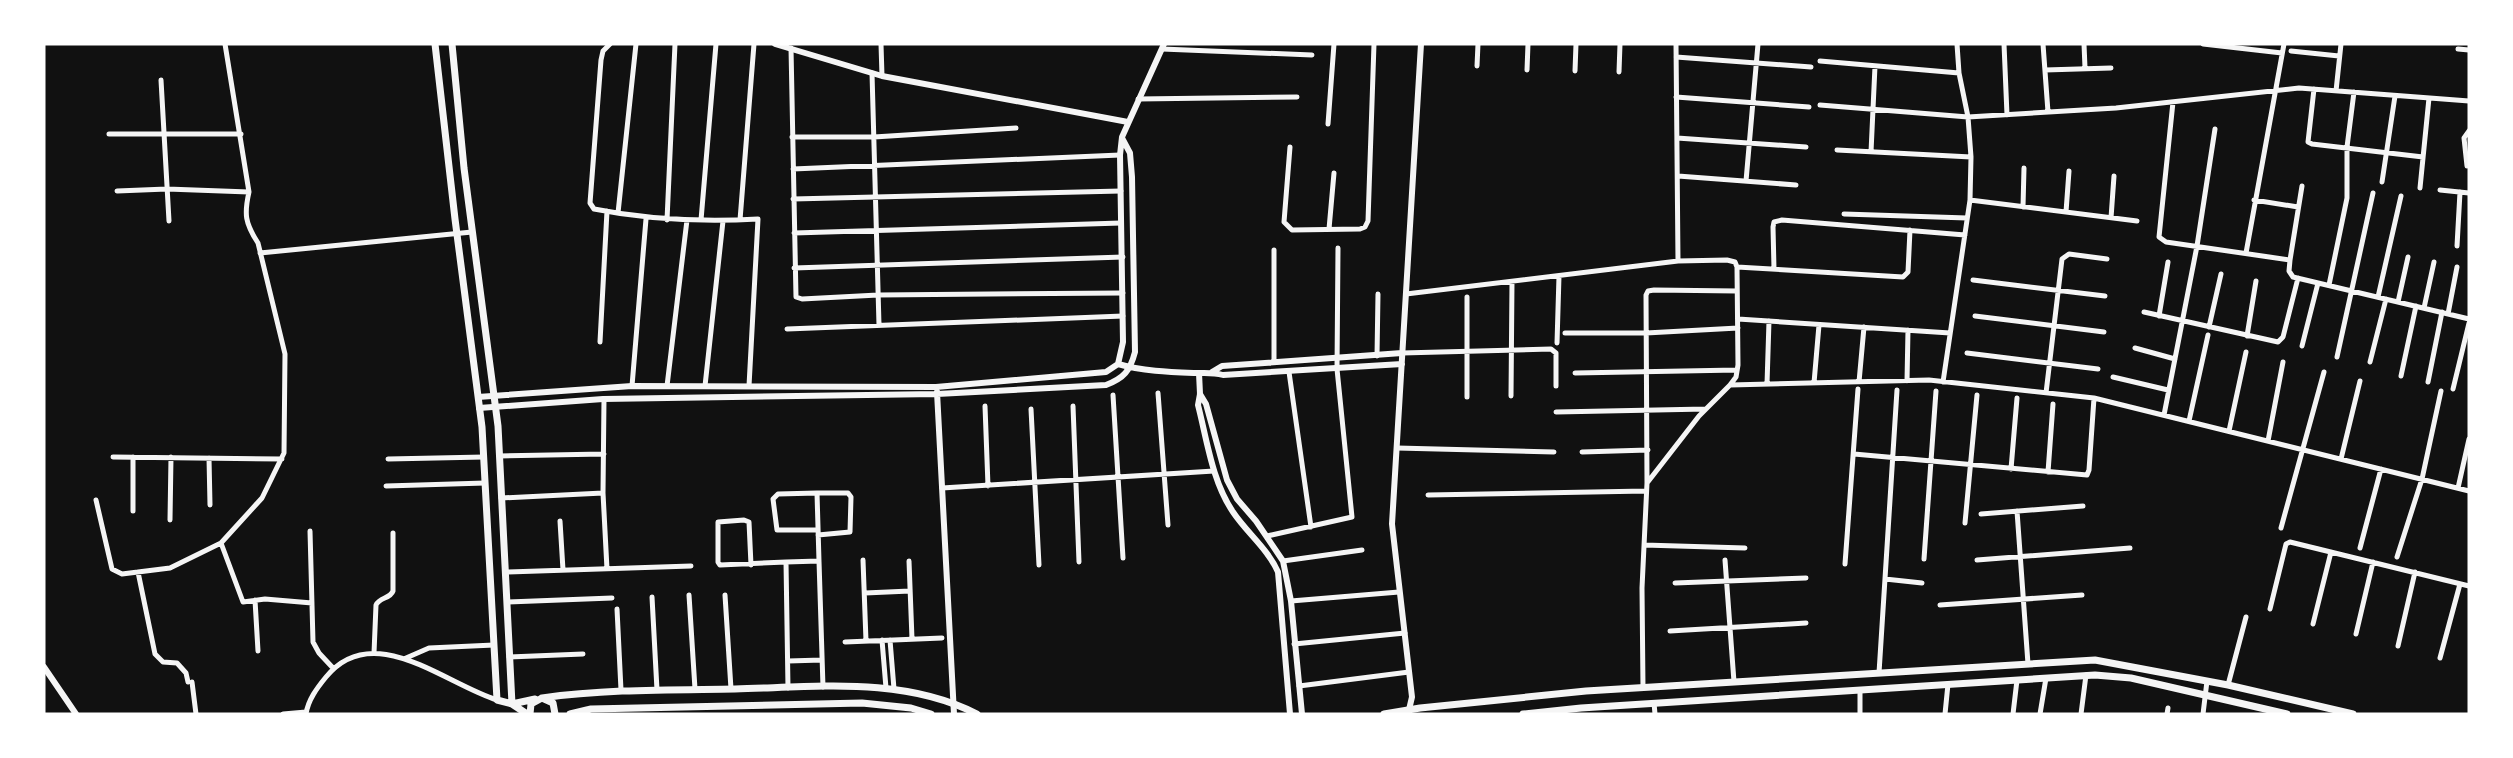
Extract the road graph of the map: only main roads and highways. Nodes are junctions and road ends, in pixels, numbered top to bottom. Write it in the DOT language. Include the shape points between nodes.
graph roads {
  1 [pos="435,44"];
  2 [pos="452,44"];
  3 [pos="1666,687"];
  4 [pos="1633,688"];
  5 [pos="540,698"];
  6 [pos="1667,703"];
  7 [pos="512,704"];
  8 [pos="1636,705"];
  9 [pos="911,711"];
  10 [pos="1420,711"];
  11 [pos="1408,712"];
  12 [pos="1541,713"];
  13 [pos="529,714"];
  14 [pos="555,714"];
  15 [pos="570,714"];
  16 [pos="931,714"];
  17 [pos="977,714"];
  18 [pos="1384,714"];
  19 [pos="1523,714"];
  20 [pos="2287,714"];
  21 [pos="2353,714"];
  1 -- 7 [label="main road" via="484,457 497,700"];
  2 -- 7 [label="main road" via="494,395"];
  3 -- 4 [label="main road"];
  3 -- 6 [label="main road"];
  3 -- 21 [label="main road" via="2095,660"];
  4 -- 8 [label="main road"];
  4 -- 10 [label="main road"];
  5 -- 7 [label="main road"];
  5 -- 13 [label="main road" via="531,704"];
  5 -- 14 [label="main road" via="553,703"];
  5 -- 17 [label="main road" via="621,690 890,689 954,702"];
  6 -- 8 [label="main road"];
  6 -- 20 [label="main road" via="2086,675 2131,678"];
  7 -- 13 [label="main road"];
  8 -- 12 [label="main road"];
  9 -- 15 [label="main road" via="870,704 827,704 591,709"];
  9 -- 16 [label="main road"];
  10 -- 11 [label="main road"];
  11 -- 18 [label="main road"];
  12 -- 19 [label="main road"];
}
